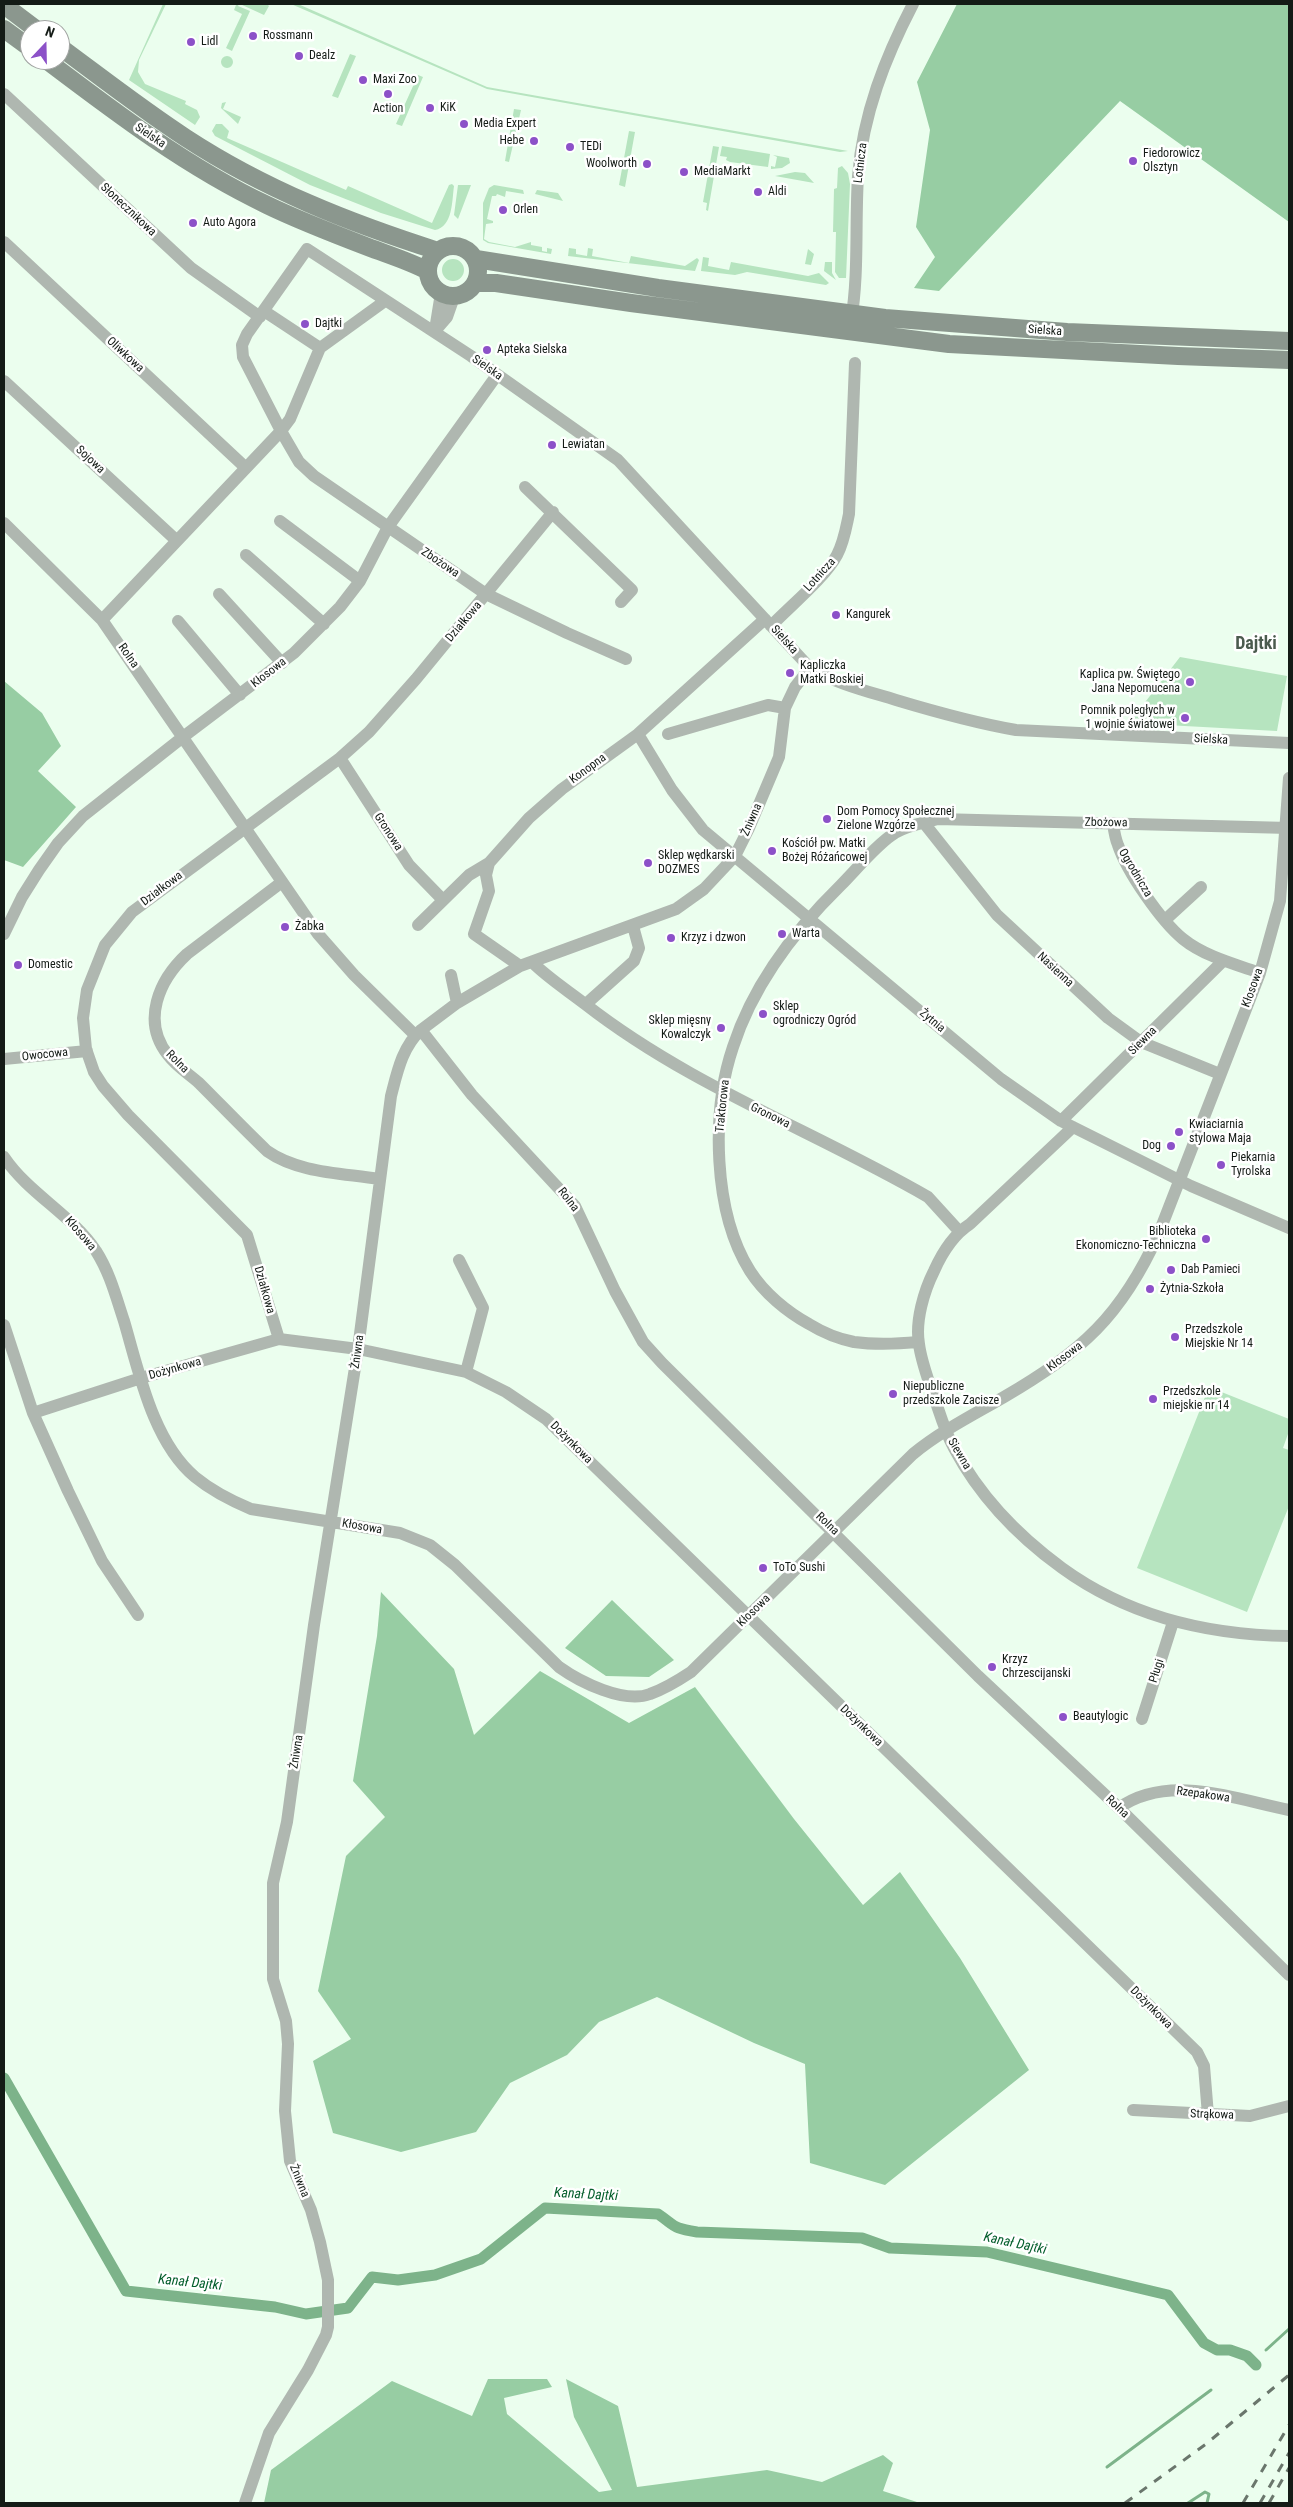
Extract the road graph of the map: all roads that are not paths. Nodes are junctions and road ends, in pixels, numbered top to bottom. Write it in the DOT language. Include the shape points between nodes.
graph roads {
  1 [pos="913,4"];
  2 [pos="4,5"];
  3 [pos="24,20"];
  4 [pos="4,28"];
  5 [pos="20,40"];
  6 [pos="70,54"];
  7 [pos="59,70"];
  8 [pos="4,94"];
  9 [pos="4,242"];
  10 [pos="307,249"];
  11 [pos="438,251"];
  12 [pos="476,259"];
  13 [pos="428,271"];
  14 [pos="476,283"];
  15 [pos="448,295"];
  16 [pos="385,301"];
  17 [pos="262,314"];
  18 [pos="852,314"];
  19 [pos="434,332"];
  20 [pos="849,332"];
  21 [pos="1289,341"];
  22 [pos="320,348"];
  23 [pos="1289,360"];
  24 [pos="854,363"];
  25 [pos="497,375"];
  26 [pos="4,381"];
  27 [pos="281,431"];
  28 [pos="246,468"];
  29 [pos="525,487"];
  30 [pos="553,512"];
  31 [pos="280,521"];
  32 [pos="4,523"];
  33 [pos="388,527"];
  34 [pos="176,540"];
  35 [pos="246,555"];
  36 [pos="360,581"];
  37 [pos="219,594"];
  38 [pos="486,594"];
  39 [pos="620,602"];
  40 [pos="102,620"];
  41 [pos="178,621"];
  42 [pos="768,622"];
  43 [pos="324,624"];
  44 [pos="626,659"];
  45 [pos="282,663"];
  46 [pos="810,668"];
  47 [pos="240,695"];
  48 [pos="785,708"];
  49 [pos="638,734"];
  50 [pos="668,734"];
  51 [pos="183,737"];
  52 [pos="1289,743"];
  53 [pos="340,758"];
  54 [pos="1289,778"];
  55 [pos="924,823"];
  56 [pos="1113,823"];
  57 [pos="243,828"];
  58 [pos="1288,828"];
  59 [pos="735,856"];
  60 [pos="489,863"];
  61 [pos="282,882"];
  62 [pos="1201,887"];
  63 [pos="444,900"];
  64 [pos="808,917"];
  65 [pos="1165,920"];
  66 [pos="418,925"];
  67 [pos="633,926"];
  68 [pos="4,934"];
  69 [pos="1223,960"];
  70 [pos="526,964"];
  71 [pos="1260,973"];
  72 [pos="451,975"];
  73 [pos="457,1003"];
  74 [pos="586,1004"];
  75 [pos="418,1032"];
  76 [pos="1141,1042"];
  77 [pos="87,1051"];
  78 [pos="4,1059"];
  79 [pos="1220,1074"];
  80 [pos="722,1092"];
  81 [pos="1061,1120"];
  82 [pos="1073,1127"];
  83 [pos="4,1157"];
  84 [pos="380,1180"];
  85 [pos="1180,1180"];
  86 [pos="1289,1228"];
  87 [pos="959,1232"];
  88 [pos="459,1260"];
  89 [pos="4,1325"];
  90 [pos="279,1339"];
  91 [pos="918,1342"];
  92 [pos="358,1349"];
  93 [pos="466,1372"];
  94 [pos="141,1378"];
  95 [pos="33,1413"];
  96 [pos="945,1430"];
  97 [pos="330,1521"];
  98 [pos="835,1532"];
  99 [pos="138,1615"];
  100 [pos="749,1617"];
  101 [pos="1173,1622"];
  102 [pos="1289,1636"];
  103 [pos="1142,1719"];
  104 [pos="1119,1808"];
  105 [pos="1289,1810"];
  106 [pos="1289,1975"];
  107 [pos="1289,2106"];
  108 [pos="1133,2110"];
  109 [pos="1208,2115"];
  110 [pos="245,2503"];
  1 -- 18 [label="street, Lotnicza" via="891,46 874,90 865,128 858,175"];
  2 -- 3 [label="main road"];
  4 -- 5 [label="main road"];
  6 -- 11 [label="main road, Sielska" via="157,118 238,168 331,214"];
  7 -- 13 [label="main road, Sielska" via="140,130 227,184 322,230 408,260"];
  8 -- 17 [label="street, Słonecznikowa" via="191,268"];
  9 -- 28 [label="street, Oliwkowa"];
  10 -- 16 [label="street, Sielska"];
  10 -- 17 [label="street, Zbożowa"];
  11 -- 12 [label="main road, Sielska" via="459,247"];
  11 -- 13 [label="main road"];
  12 -- 14 [label="main road"];
  12 -- 18 [label="main road, Sielska"];
  13 -- 15 [label="main road" via="432,284"];
  14 -- 15 [label="main road" via="467,293"];
  14 -- 20 [label="main road, Sielska" via="496,283"];
  15 -- 19 [label="street"];
  16 -- 19 [label="street, Sielska"];
  16 -- 22 [label="street"];
  17 -- 22 [label="street, Słonecznikowa"];
  17 -- 27 [label="street, Zbożowa" via="247,334 242,345 242,357"];
  18 -- 20 [label="street, Lotnicza"];
  18 -- 21 [label="main road, Sielska" via="1067,332"];
  19 -- 25 [label="street, Sielska"];
  20 -- 23 [label="main road, Sielska" via="949,344"];
  22 -- 27 [label="street" via="290,420"];
  24 -- 42 [label="street, Lotnicza" via="850,506 844,538 837,556 826,570"];
  25 -- 33 [label="street, Kłosowa"];
  25 -- 42 [label="street, Sielska" via="618,460"];
  26 -- 34 [label="street, Sojowa"];
  27 -- 28 [label="street"];
  27 -- 33 [label="street, Zbożowa" via="299,462 314,476"];
  28 -- 34 [label="street"];
  29 -- 30 [label="street"];
  30 -- 38 [label="street, Działkowa"];
  30 -- 39 [label="street" via="632,590"];
  31 -- 36 [label="street"];
  32 -- 40 [label="street, Rolna"];
  33 -- 36 [label="street, Kłosowa"];
  33 -- 38 [label="street, Zbożowa"];
  34 -- 40 [label="street"];
  35 -- 43 [label="street"];
  36 -- 43 [label="street, Kłosowa"];
  37 -- 45 [label="street"];
  38 -- 44 [label="street, Zbożowa"];
  38 -- 53 [label="street, Działkowa" via="369,732"];
  40 -- 51 [label="street, Rolna"];
  41 -- 47 [label="street"];
  42 -- 46 [label="street, Sielska"];
  42 -- 49 [label="street, Konopna"];
  43 -- 45 [label="street, Kłosowa"];
  45 -- 47 [label="street, Kłosowa"];
  46 -- 48 [label="street, Żniwna"];
  46 -- 52 [label="street, Sielska" via="828,679 982,725 1016,730"];
  47 -- 51 [label="street, Kłosowa"];
  48 -- 50 [label="street" via="768,705"];
  48 -- 59 [label="street, Żniwna" via="779,757"];
  49 -- 59 [label="street, Żytnia" via="672,790 703,830"];
  49 -- 60 [label="street, Konopna" via="528,818"];
  51 -- 57 [label="street, Rolna"];
  51 -- 68 [label="street, Kłosowa" via="84,816 58,843 22,897"];
  53 -- 57 [label="street, Działkowa"];
  53 -- 63 [label="street, Gronowa" via="409,865"];
  54 -- 58 [label="street, Kłosowa"];
  55 -- 56 [label="street, Zbożowa" via="938,819"];
  55 -- 64 [label="street, Traktorowa" via="894,833"];
  55 -- 76 [label="street, Nasienna" via="997,915 1108,1018"];
  56 -- 58 [label="street, Zbożowa"];
  56 -- 65 [label="street, Ogrodnicza" via="1118,846 1131,871"];
  57 -- 61 [label="street, Rolna"];
  57 -- 77 [label="street, Działkowa" via="132,912 105,945 86,990 83,1018"];
  58 -- 71 [label="street, Kłosowa" via="1280,901"];
  59 -- 64 [label="street, Żytnia"];
  59 -- 67 [label="street, Żniwna" via="704,889 676,909"];
  60 -- 63 [label="street, Konopna" via="469,875"];
  60 -- 70 [label="street, Gronowa" via="486,875 489,891 474,934"];
  61 -- 75 [label="street, Rolna" via="318,934 342,961"];
  61 -- 84 [label="street, Rolna" via="174,966 164,981 155,1006 156,1034 168,1056 280,1161"];
  62 -- 65 [label="street"];
  63 -- 66 [label="street, Konopna"];
  64 -- 80 [label="street, Traktorowa" via="757,992 732,1048"];
  64 -- 81 [label="street, Żytnia" via="1001,1079"];
  65 -- 69 [label="street, Ogrodnicza" via="1183,939"];
  67 -- 70 [label="street, Żniwna"];
  67 -- 74 [label="street" via="639,948 634,960"];
  69 -- 71 [label="street, Ogrodnicza"];
  69 -- 76 [label="street, Siewna"];
  70 -- 73 [label="street, Żniwna"];
  70 -- 74 [label="street, Gronowa"];
  71 -- 79 [label="street, Kłosowa"];
  72 -- 73 [label="street"];
  73 -- 75 [label="street, Żniwna"];
  74 -- 80 [label="street, Gronowa" via="671,1064"];
  75 -- 84 [label="street, Żniwna" via="400,1060 390,1096"];
  75 -- 98 [label="street, Rolna" via="575,1206 643,1342 702,1405"];
  76 -- 79 [label="street, Nasienna"];
  76 -- 81 [label="street, Siewna"];
  77 -- 78 [label="street, Owocowa"];
  77 -- 90 [label="street, Działkowa" via="94,1072 128,1115 247,1235"];
  79 -- 85 [label="street, Kłosowa"];
  80 -- 87 [label="street, Gronowa" via="920,1193"];
  80 -- 91 [label="street, Traktorowa" via="720,1165 724,1196 734,1236 750,1272 796,1317 822,1332 853,1342 886,1345"];
  81 -- 82 [label="street, Żytnia"];
  82 -- 85 [label="street, Żytnia"];
  82 -- 87 [label="street, Siewna"];
  83 -- 94 [label="street, Kłosowa" via="25,1182 76,1226 96,1251 110,1276"];
  84 -- 92 [label="street, Żniwna"];
  85 -- 86 [label="street, Żytnia"];
  85 -- 96 [label="street, Kłosowa" via="1160,1233 1140,1272 1119,1305 1097,1330 1060,1363"];
  87 -- 91 [label="street, Siewna" via="927,1283"];
  88 -- 93 [label="street" via="483,1308"];
  89 -- 95 [label="street"];
  90 -- 92 [label="street, Dożynkowa"];
  90 -- 94 [label="street, Dożynkowa"];
  91 -- 96 [label="street, Siewna"];
  92 -- 93 [label="street, Dożynkowa"];
  92 -- 97 [label="street, Żniwna"];
  93 -- 100 [label="street, Dożynkowa" via="506,1392 546,1419"];
  94 -- 95 [label="street, Dożynkowa"];
  94 -- 97 [label="street, Kłosowa" via="159,1427 180,1461 195,1477 230,1500 251,1509"];
  95 -- 99 [label="street" via="102,1561"];
  96 -- 98 [label="street, Kłosowa" via="913,1454"];
  96 -- 101 [label="street, Siewna" via="980,1488 1027,1540 1062,1568 1098,1590"];
  97 -- 100 [label="street, Kłosowa" via="400,1533 430,1545 559,1667 587,1685 602,1690 649,1695 691,1672"];
  97 -- 110 [label="street, Żniwna" via="286,1822 273,1883 273,1979 286,2021 285,2111 290,2161 311,2210 320,2242 328,2280 328,2327 308,2370 269,2433"];
  98 -- 100 [label="street, Kłosowa"];
  98 -- 104 [label="street, Rolna" via="978,1676"];
  100 -- 109 [label="street, Dożynkowa" via="1197,2052 1204,2066"];
  101 -- 102 [label="street, Siewna" via="1249,1635"];
  101 -- 103 [label="street, Pługi"];
  104 -- 105 [label="street, Rzepakowa" via="1134,1798 1158,1791 1186,1790"];
  104 -- 106 [label="street, Rolna"];
  107 -- 109 [label="street, Strąkowa" via="1250,2116"];
  108 -- 109 [label="street, Strąkowa"];
}
